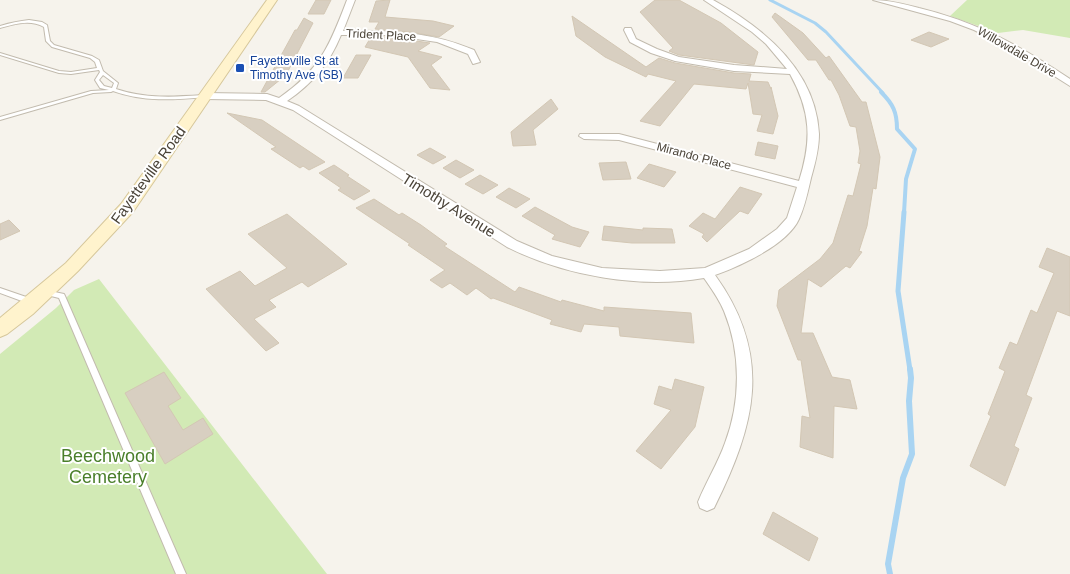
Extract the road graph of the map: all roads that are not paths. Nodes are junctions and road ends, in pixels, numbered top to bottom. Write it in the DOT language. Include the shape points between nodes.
graph roads {
  1 [pos="272,0"];
  2 [pos="351,0"];
  3 [pos="708,0"];
  4 [pos="877,0"];
  5 [pos="0,27"];
  6 [pos="628,30"];
  7 [pos="338,33"];
  8 [pos="0,54"];
  9 [pos="476,62"];
  10 [pos="98,68"];
  11 [pos="794,72"];
  12 [pos="102,73"];
  13 [pos="1070,83"];
  14 [pos="115,90"];
  15 [pos="204,96"];
  16 [pos="281,101"];
  17 [pos="0,119"];
  18 [pos="584,136"];
  19 [pos="803,185"];
  20 [pos="707,273"];
  21 [pos="0,290"];
  22 [pos="38,297"];
  23 [pos="0,329"];
  24 [pos="707,502"];
  25 [pos="181,574"];
  1 -- 15 [label="main road, Fayetteville Road"];
  2 -- 7 [label="street"];
  3 -- 11 [label="street" via="758,32"];
  4 -- 13 [label="street, Willowdale Drive" via="947,17 976,28"];
  5 -- 10 [label="lane" via="25,21 41,23 46,26 48,41 53,46 91,57 97,61"];
  6 -- 11 [label="street" via="633,40 678,59 734,68"];
  7 -- 9 [label="street, Trident Place" via="389,33 431,39 471,52"];
  7 -- 16 [label="street" via="319,70"];
  8 -- 10 [label="lane" via="59,72"];
  10 -- 12 [label="lane"];
  11 -- 19 [label="street" via="802,87 813,126 813,144"];
  12 -- 14 [label="lane" via="116,83"];
  12 -- 14 [label="lane" via="97,80 102,87"];
  14 -- 15 [label="lane" via="140,98"];
  14 -- 17 [label="lane" via="93,92"];
  15 -- 16 [label="street, Timothy Avenue" via="253,96"];
  15 -- 22 [label="main road, Fayetteville Road" via="127,208"];
  16 -- 20 [label="street, Timothy Avenue" via="528,253 574,268 626,276"];
  18 -- 19 [label="street, Mirando Place" via="619,137"];
  19 -- 20 [label="street" via="793,219 780,235 748,255"];
  20 -- 24 [label="street" via="731,310 747,377 737,435 726,466"];
  21 -- 22 [label="lane"];
  22 -- 23 [label="main road, Fayetteville Road"];
  22 -- 25 [label="lane" via="62,296"];
}
